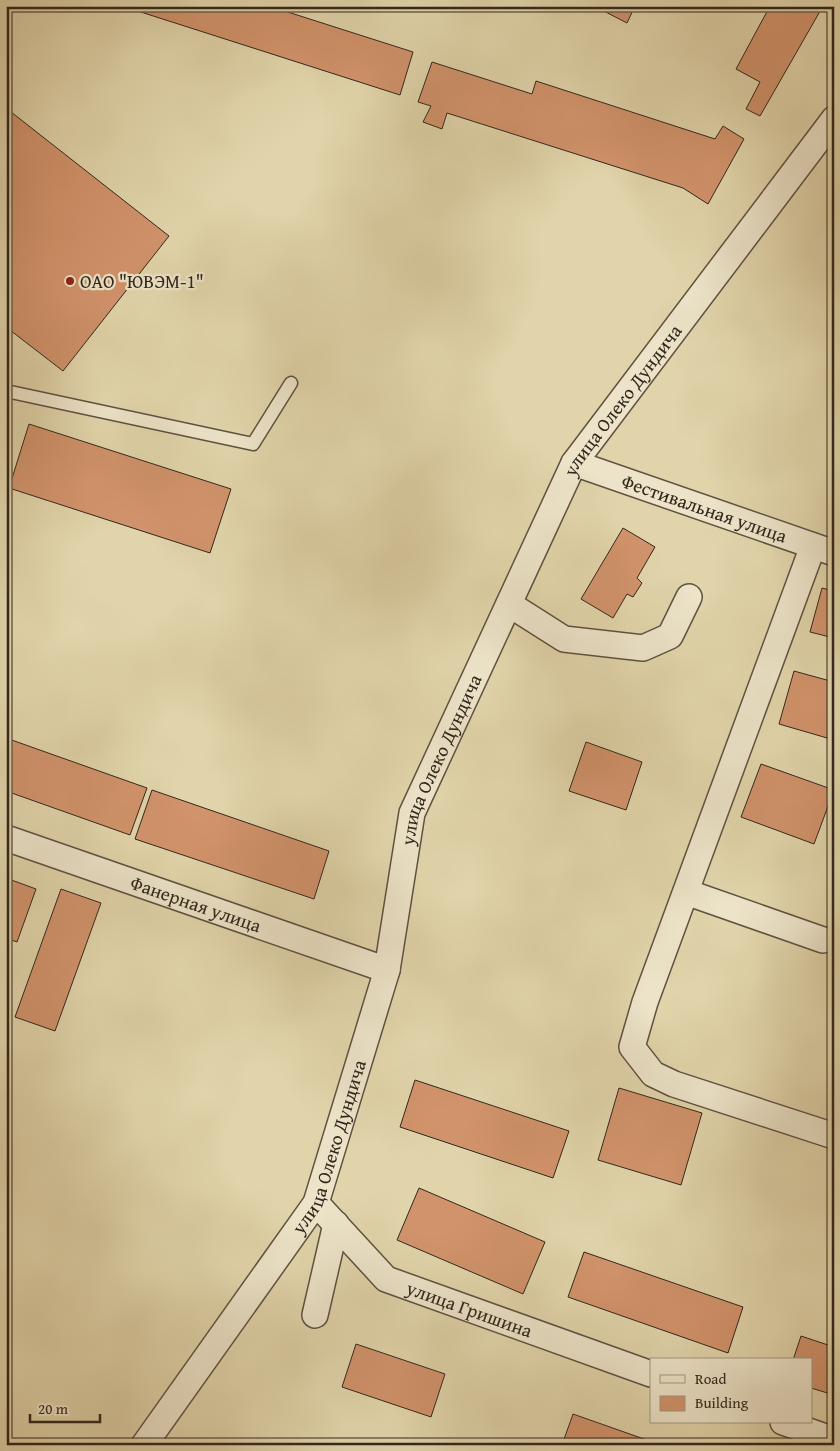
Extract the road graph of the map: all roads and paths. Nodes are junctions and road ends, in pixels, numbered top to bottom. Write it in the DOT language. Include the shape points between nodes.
graph roads {
  1 [pos="834,119"];
  2 [pos="291,383"];
  3 [pos="6,391"];
  4 [pos="574,463"];
  5 [pos="824,550"];
  6 [pos="689,598"];
  7 [pos="509,604"];
  8 [pos="6,838"];
  9 [pos="686,892"];
  10 [pos="823,940"];
  11 [pos="387,970"];
  12 [pos="834,1136"];
  13 [pos="316,1203"];
  14 [pos="336,1224"];
  15 [pos="315,1315"];
  16 [pos="650,1374"];
  17 [pos="789,1424"];
  18 [pos="834,1440"];
  19 [pos="144,1445"];
  1 -- 4 [label="street, улица Олеко Дундича"];
  2 -- 3 [label="lane" via="252,444"];
  4 -- 5 [label="street, Фестивальная улица"];
  4 -- 7 [label="street, улица Олеко Дундича"];
  5 -- 9 [label="street"];
  6 -- 7 [label="street" via="670,636 643,648 564,639"];
  7 -- 11 [label="street, улица Олеко Дундича" via="412,813"];
  8 -- 11 [label="street, Фанерная улица"];
  9 -- 10 [label="street"];
  9 -- 12 [label="street" via="632,1047 653,1074 674,1084"];
  11 -- 13 [label="street, улица Олеко Дундича"];
  13 -- 14 [label="street, улица Гришина"];
  13 -- 19 [label="street, улица Олеко Дундича"];
  14 -- 15 [label="street"];
  14 -- 16 [label="street, улица Гришина" via="386,1278"];
  17 -- 18 [label="street"];
}
